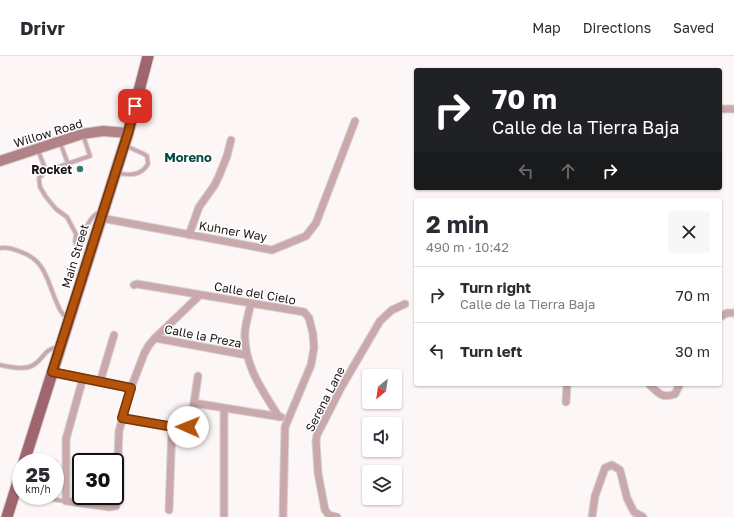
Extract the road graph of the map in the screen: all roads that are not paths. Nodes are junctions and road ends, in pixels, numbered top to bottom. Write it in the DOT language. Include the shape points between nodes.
graph roads {
  1 [pos="148,56"];
  2 [pos="722,109"];
  3 [pos="734,110"];
  4 [pos="355,121"];
  5 [pos="128,133"];
  6 [pos="82,134"];
  7 [pos="231,140"];
  8 [pos="60,142"];
  9 [pos="124,146"];
  10 [pos="37,149"];
  11 [pos="0,161"];
  12 [pos="68,164"];
  13 [pos="46,171"];
  14 [pos="115,173"];
  15 [pos="102,215"];
  16 [pos="189,235"];
  17 [pos="0,248"];
  18 [pos="134,285"];
  19 [pos="200,294"];
  20 [pos="251,303"];
  21 [pos="405,304"];
  22 [pos="734,313"];
  23 [pos="722,316"];
  24 [pos="69,319"];
  25 [pos="114,335"];
  26 [pos="155,338"];
  27 [pos="61,346"];
  28 [pos="246,355"];
  29 [pos="0,366"];
  30 [pos="52,372"];
  31 [pos="198,376"];
  32 [pos="83,378"];
  33 [pos="100,382"];
  34 [pos="567,386"];
  35 [pos="651,386"];
  36 [pos="679,386"];
  37 [pos="131,388"];
  38 [pos="566,402"];
  39 [pos="194,403"];
  40 [pos="224,408"];
  41 [pos="278,417"];
  42 [pos="122,418"];
  43 [pos="288,418"];
  44 [pos="172,427"];
  45 [pos="27,453"];
  46 [pos="12,501"];
  47 [pos="66,501"];
  48 [pos="169,510"];
  49 [pos="7,517"];
  50 [pos="224,517"];
  51 [pos="283,517"];
  52 [pos="337,517"];
  53 [pos="592,517"];
  54 [pos="643,517"];
  1 -- 5 [label="main road, Main Street"];
  2 -- 3 [label="street"];
  4 -- 16 [label="street, Kuhner Way" via="322,209 306,236 272,250"];
  5 -- 6 [label="main road, Willow Road" via="103,131"];
  5 -- 9 [label="main road, Main Street"];
  6 -- 8 [label="main road, Willow Road"];
  6 -- 12 [label="lane" via="90,156"];
  7 -- 16 [label="street" via="222,169 199,207"];
  8 -- 10 [label="main road, Willow Road"];
  8 -- 12 [label="lane"];
  9 -- 14 [label="main road, Main Street"];
  9 -- 14 [label="lane" via="147,156 148,164 145,169 133,176"];
  10 -- 11 [label="main road, Willow Road"];
  10 -- 13 [label="lane"];
  12 -- 13 [label="lane"];
  13 -- 15 [label="lane" via="39,178 40,187 56,209 67,217 76,234 75,242 78,246 81,245 88,223 97,213"];
  14 -- 15 [label="main road, Main Street"];
  15 -- 16 [label="street, Kuhner Way"];
  15 -- 24 [label="main road, Main Street"];
  17 -- 24 [label="lane" via="9,247 32,255 44,269 62,315"];
  18 -- 19 [label="street, Calle del Cielo"];
  19 -- 20 [label="street, Calle del Cielo"];
  19 -- 26 [label="street"];
  20 -- 28 [label="street" via="245,331"];
  20 -- 43 [label="street, Calle del Cielo" via="304,312 309,318 314,348 311,366"];
  21 -- 52 [label="street, Serena Lane" via="392,310 380,321 317,435 318,473 325,510 329,515"];
  22 -- 23 [label="street"];
  24 -- 27 [label="main road, Main Street"];
  25 -- 33 [label="street"];
  26 -- 28 [label="street, Calle la Preza"];
  26 -- 37 [label="street" via="144,354"];
  27 -- 29 [label="lane" via="50,348 28,368"];
  27 -- 30 [label="main road, Main Street"];
  28 -- 41 [label="street" via="253,376"];
  30 -- 32 [label="street"];
  30 -- 45 [label="main road, Main Street"];
  31 -- 39 [label="street"];
  32 -- 33 [label="street"];
  32 -- 47 [label="street" via="66,439"];
  33 -- 37 [label="street"];
  34 -- 38 [label="street"];
  35 -- 36 [label="street" via="665,396 675,394"];
  37 -- 42 [label="street"];
  39 -- 40 [label="street"];
  39 -- 44 [label="street" via="188,427"];
  40 -- 41 [label="street"];
  40 -- 50 [label="street"];
  41 -- 43 [label="street"];
  42 -- 44 [label="street"];
  42 -- 47 [label="street" via="119,431 116,506"];
  43 -- 51 [label="street, Calle del Cielo" via="285,427"];
  44 -- 48 [label="street"];
  46 -- 49 [label="main road"];
  53 -- 54 [label="street" via="595,496 605,468 612,465 620,470 627,498 634,512"];
}
